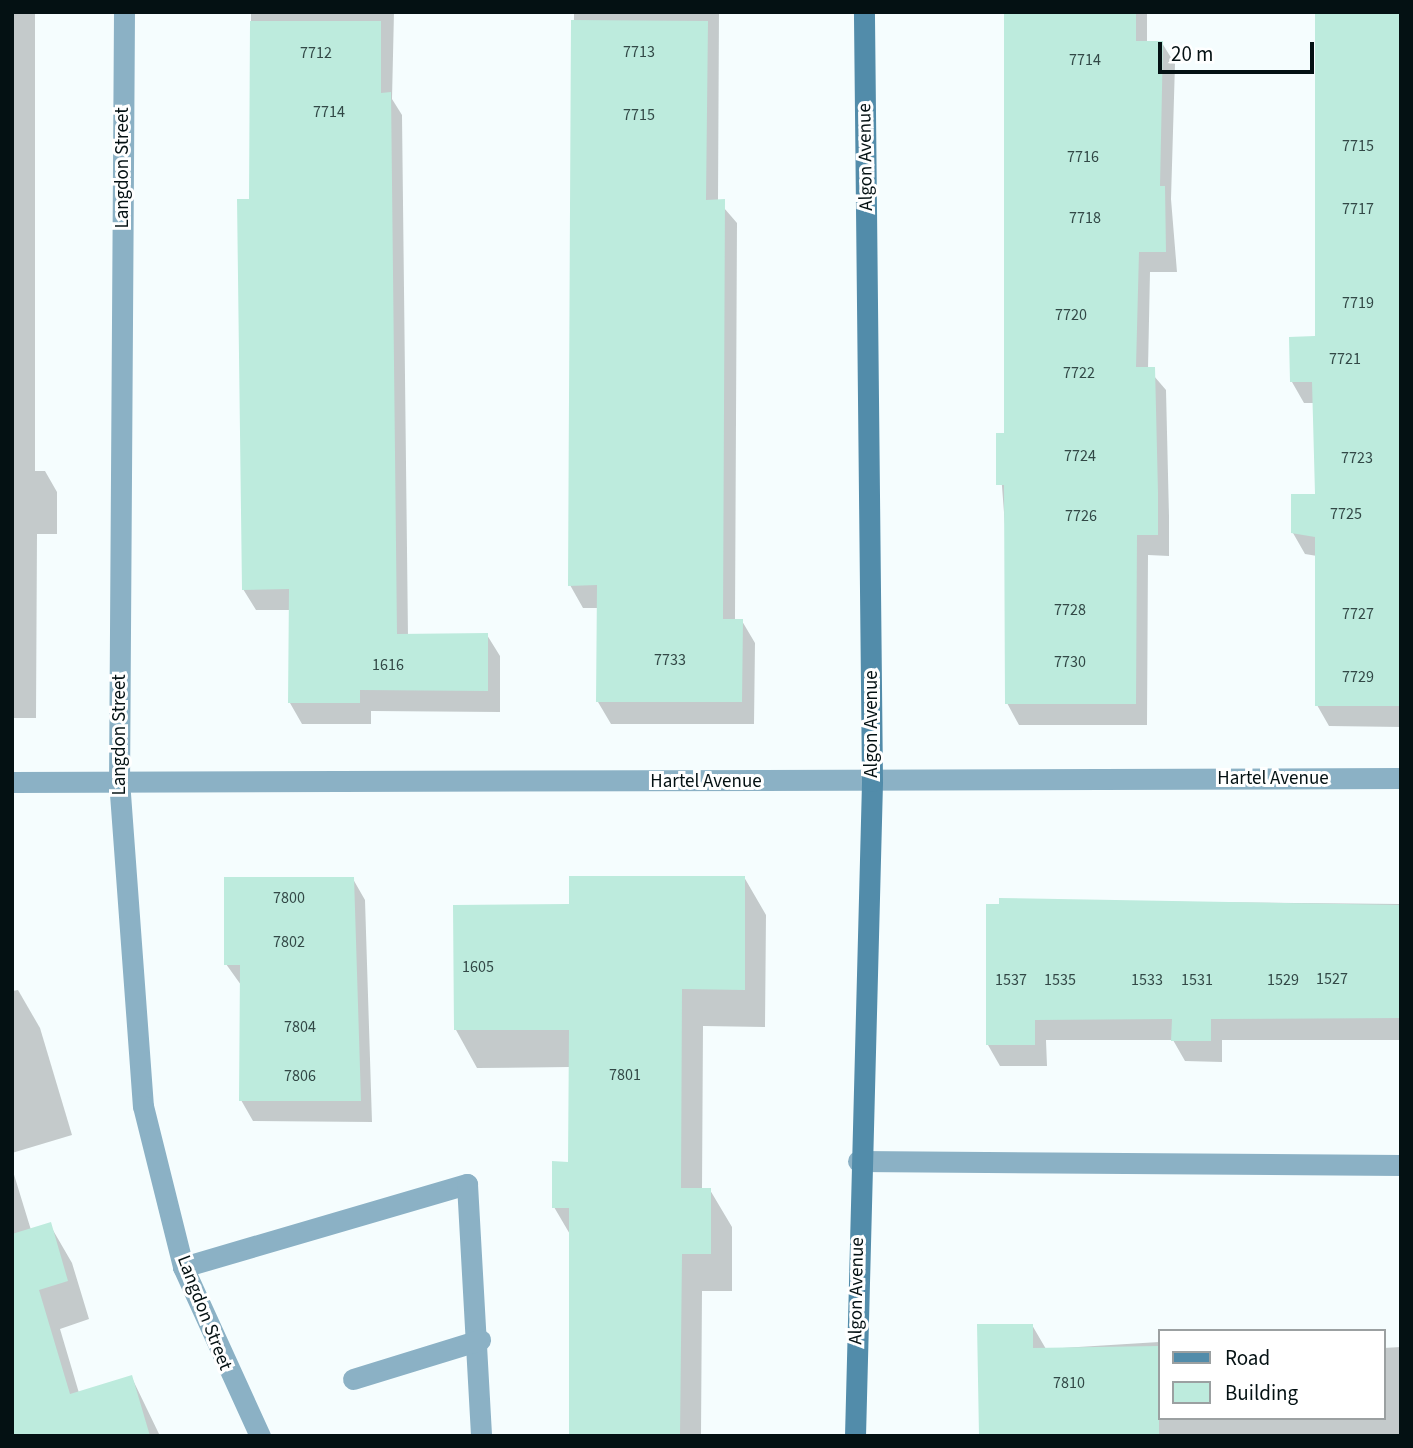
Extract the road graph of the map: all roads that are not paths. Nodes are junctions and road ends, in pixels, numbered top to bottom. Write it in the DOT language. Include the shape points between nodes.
graph roads {
  1 [pos="124,12"];
  2 [pos="864,12"];
  3 [pos="1401,778"];
  4 [pos="119,780"];
  5 [pos="872,781"];
  6 [pos="12,782"];
  7 [pos="858,1161"];
  8 [pos="1401,1165"];
  9 [pos="183,1267"];
  10 [pos="480,1340"];
  11 [pos="353,1379"];
  12 [pos="260,1436"];
  13 [pos="481,1436"];
  14 [pos="855,1436"];
  1 -- 4 [label="street, Langdon Street"];
  2 -- 5 [label="street, Algon Avenue"];
  3 -- 5 [label="street, Hartel Avenue"];
  4 -- 5 [label="street, Hartel Avenue"];
  4 -- 6 [label="street, Hartel Avenue"];
  4 -- 9 [label="street, Langdon Street" via="143,1106"];
  5 -- 7 [label="street, Algon Avenue"];
  7 -- 8 [label="street"];
  7 -- 14 [label="street, Algon Avenue"];
  9 -- 10 [label="street" via="467,1184"];
  9 -- 12 [label="street, Langdon Street"];
  10 -- 11 [label="street"];
  10 -- 13 [label="street"];
}
